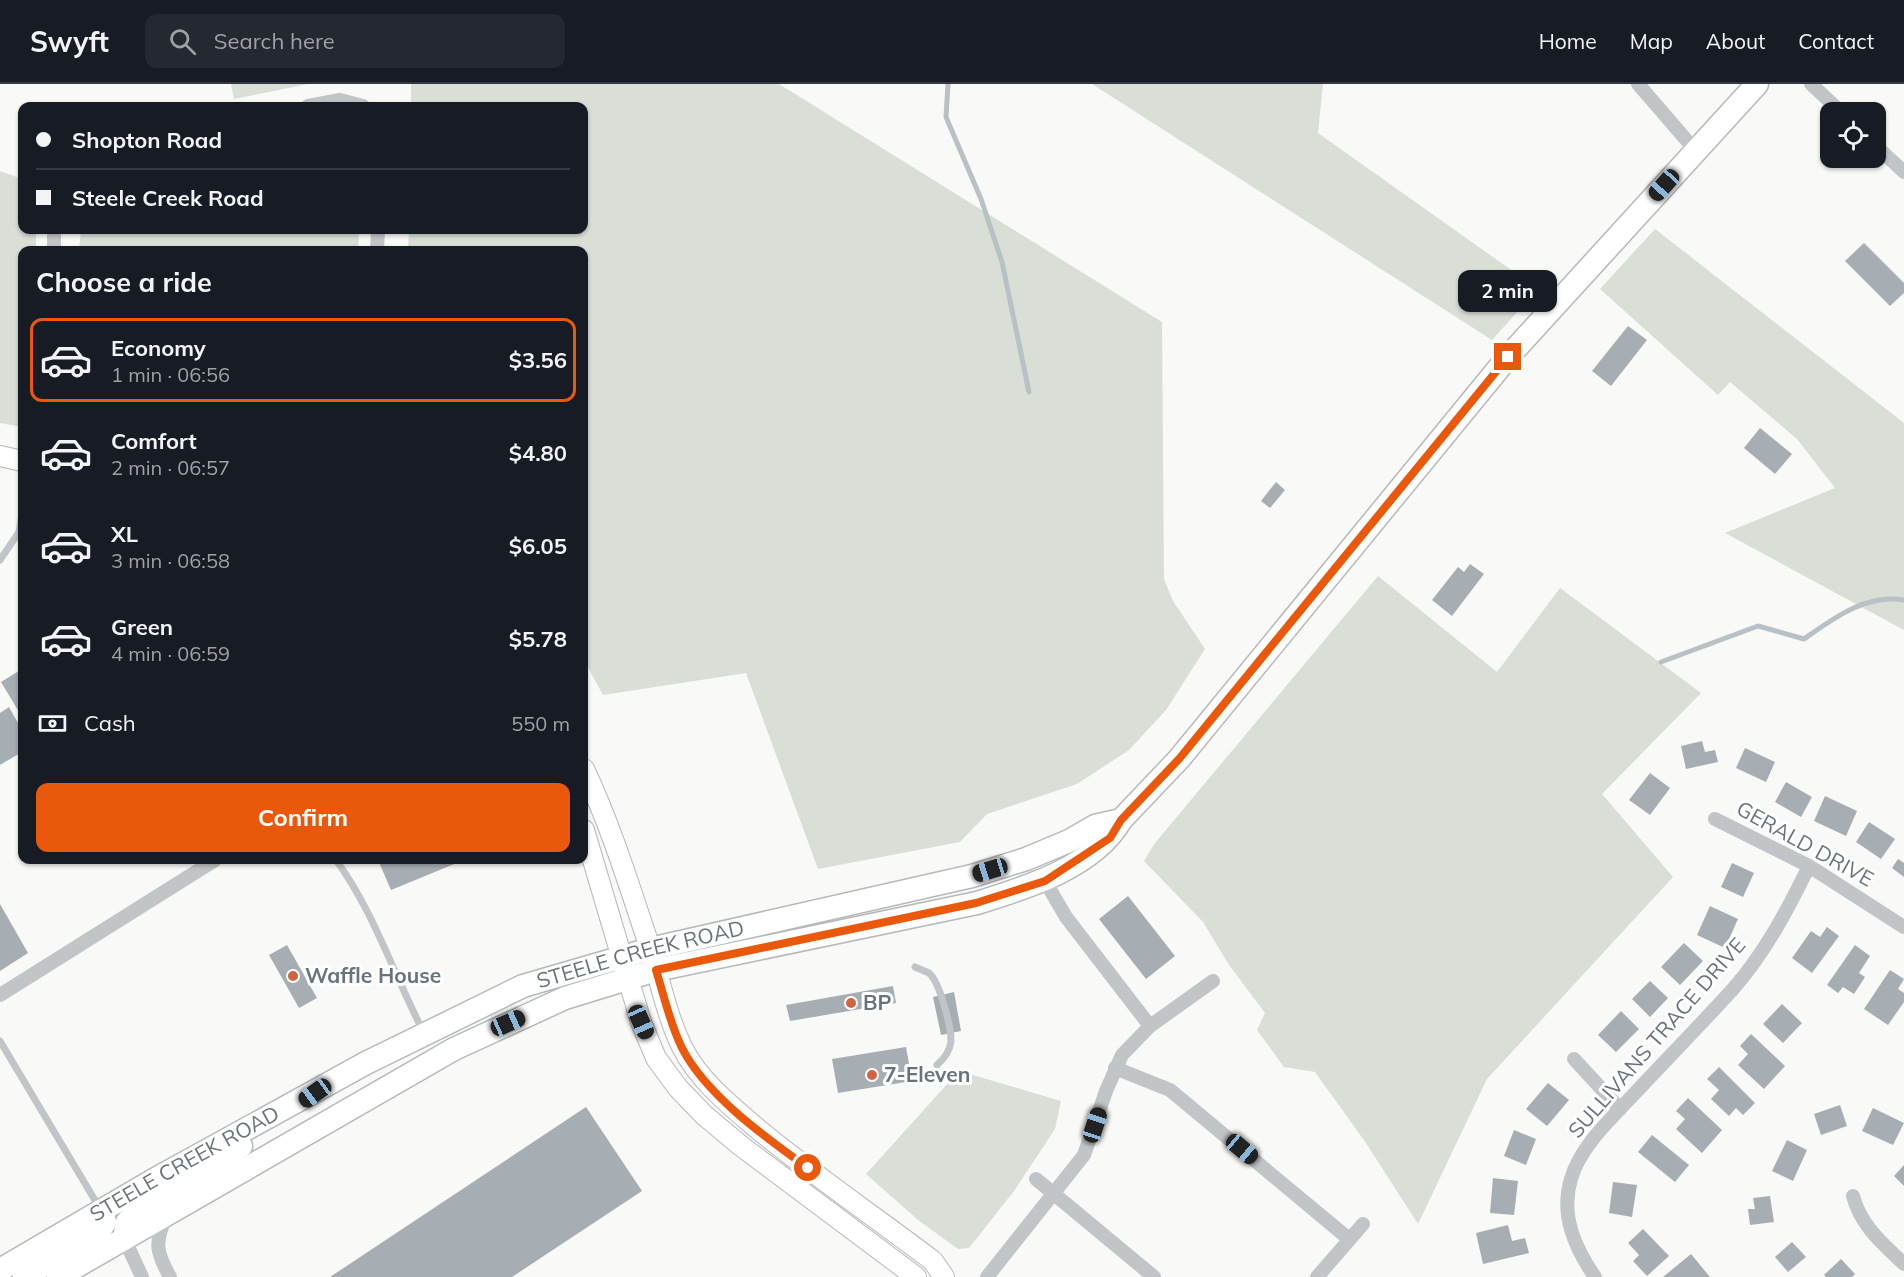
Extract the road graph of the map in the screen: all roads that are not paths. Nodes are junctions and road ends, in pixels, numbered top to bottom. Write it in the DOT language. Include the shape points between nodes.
graph roads {
  1 [pos="1638,84"];
  2 [pos="1757,84"];
  3 [pos="1811,84"];
  4 [pos="329,102"];
  5 [pos="348,102"];
  6 [pos="1830,102"];
  7 [pos="1695,150"];
  8 [pos="1886,155"];
  9 [pos="1904,172"];
  10 [pos="0,456"];
  11 [pos="18,460"];
  12 [pos="18,533"];
  13 [pos="0,560"];
  14 [pos="588,778"];
  15 [pos="1715,819"];
  16 [pos="1121,820"];
  17 [pos="588,843"];
  18 [pos="209,864"];
  19 [pos="338,864"];
  20 [pos="1809,866"];
  21 [pos="1045,881"];
  22 [pos="1904,927"];
  23 [pos="623,956"];
  24 [pos="653,959"];
  25 [pos="915,967"];
  26 [pos="627,978"];
  27 [pos="1213,981"];
  28 [pos="0,995"];
  29 [pos="1150,1026"];
  30 [pos="425,1032"];
  31 [pos="0,1041"];
  32 [pos="1574,1059"];
  33 [pos="937,1065"];
  34 [pos="1115,1068"];
  35 [pos="315,1093"];
  36 [pos="1620,1109"];
  37 [pos="1036,1179"];
  38 [pos="1054,1194"];
  39 [pos="1853,1196"];
  40 [pos="102,1212"];
  41 [pos="168,1213"];
  42 [pos="1363,1224"];
  43 [pos="124,1239"];
  44 [pos="1349,1239"];
  45 [pos="1904,1264"];
  46 [pos="0,1270"];
  47 [pos="24,1277"];
  48 [pos="58,1277"];
  49 [pos="142,1277"];
  50 [pos="170,1277"];
  51 [pos="916,1277"];
  52 [pos="944,1277"];
  53 [pos="987,1277"];
  54 [pos="1154,1277"];
  55 [pos="1317,1277"];
  56 [pos="1595,1277"];
  1 -- 7 [label="street"];
  2 -- 7 [label="main road, STEELE CREEK ROAD"];
  3 -- 6 [label="street"];
  4 -- 5 [label="street"];
  7 -- 16 [label="main road, STEELE CREEK ROAD" via="1508,357 1179,759"];
  8 -- 9 [label="street"];
  10 -- 11 [label="street"];
  12 -- 13 [label="lane"];
  14 -- 24 [label="street"];
  15 -- 20 [label="street, GERALD DRIVE"];
  16 -- 21 [label="main road, STEELE CREEK ROAD" via="1110,838"];
  16 -- 24 [label="main road, STEELE CREEK ROAD" via="1095,826 1026,860"];
  17 -- 23 [label="street"];
  18 -- 28 [label="street"];
  19 -- 30 [label="lane" via="377,928 402,990"];
  20 -- 22 [label="street, GERALD DRIVE"];
  20 -- 36 [label="street, SULLIVANS TRACE DRIVE" via="1764,948 1734,988"];
  21 -- 24 [label="main road, STEELE CREEK ROAD" via="976,903"];
  21 -- 29 [label="street" via="1066,917"];
  23 -- 24 [label="main road, STEELE CREEK ROAD"];
  23 -- 26 [label="street"];
  23 -- 30 [label="main road, STEELE CREEK ROAD" via="523,986"];
  24 -- 26 [label="main road, STEELE CREEK ROAD"];
  24 -- 52 [label="street" via="683,1049 727,1104 933,1262"];
  25 -- 33 [label="lane" via="930,974 941,995 950,1033 946,1057"];
  26 -- 41 [label="main road, STEELE CREEK ROAD" via="565,998 454,1049"];
  26 -- 51 [label="street" via="656,1058 691,1101 741,1146"];
  27 -- 29 [label="street"];
  29 -- 34 [label="street"];
  30 -- 35 [label="main road, STEELE CREEK ROAD"];
  31 -- 40 [label="lane"];
  32 -- 36 [label="street"];
  34 -- 38 [label="street" via="1084,1155"];
  34 -- 44 [label="street" via="1170,1090"];
  35 -- 40 [label="main road, STEELE CREEK ROAD"];
  35 -- 43 [label="main road" via="198,1176 138,1211 127,1222"];
  36 -- 56 [label="street, SULLIVANS TRACE DRIVE" via="1580,1158 1567,1196 1572,1237"];
  37 -- 38 [label="street"];
  38 -- 53 [label="street"];
  38 -- 54 [label="street"];
  39 -- 45 [label="street" via="1866,1227"];
  40 -- 46 [label="main road, STEELE CREEK ROAD"];
  40 -- 47 [label="main road" via="105,1222 99,1232"];
  41 -- 43 [label="main road, STEELE CREEK ROAD"];
  41 -- 50 [label="street" via="158,1234 158,1256"];
  42 -- 44 [label="street"];
  43 -- 48 [label="main road, STEELE CREEK ROAD"];
  43 -- 49 [label="street"];
  44 -- 55 [label="street"];
}
